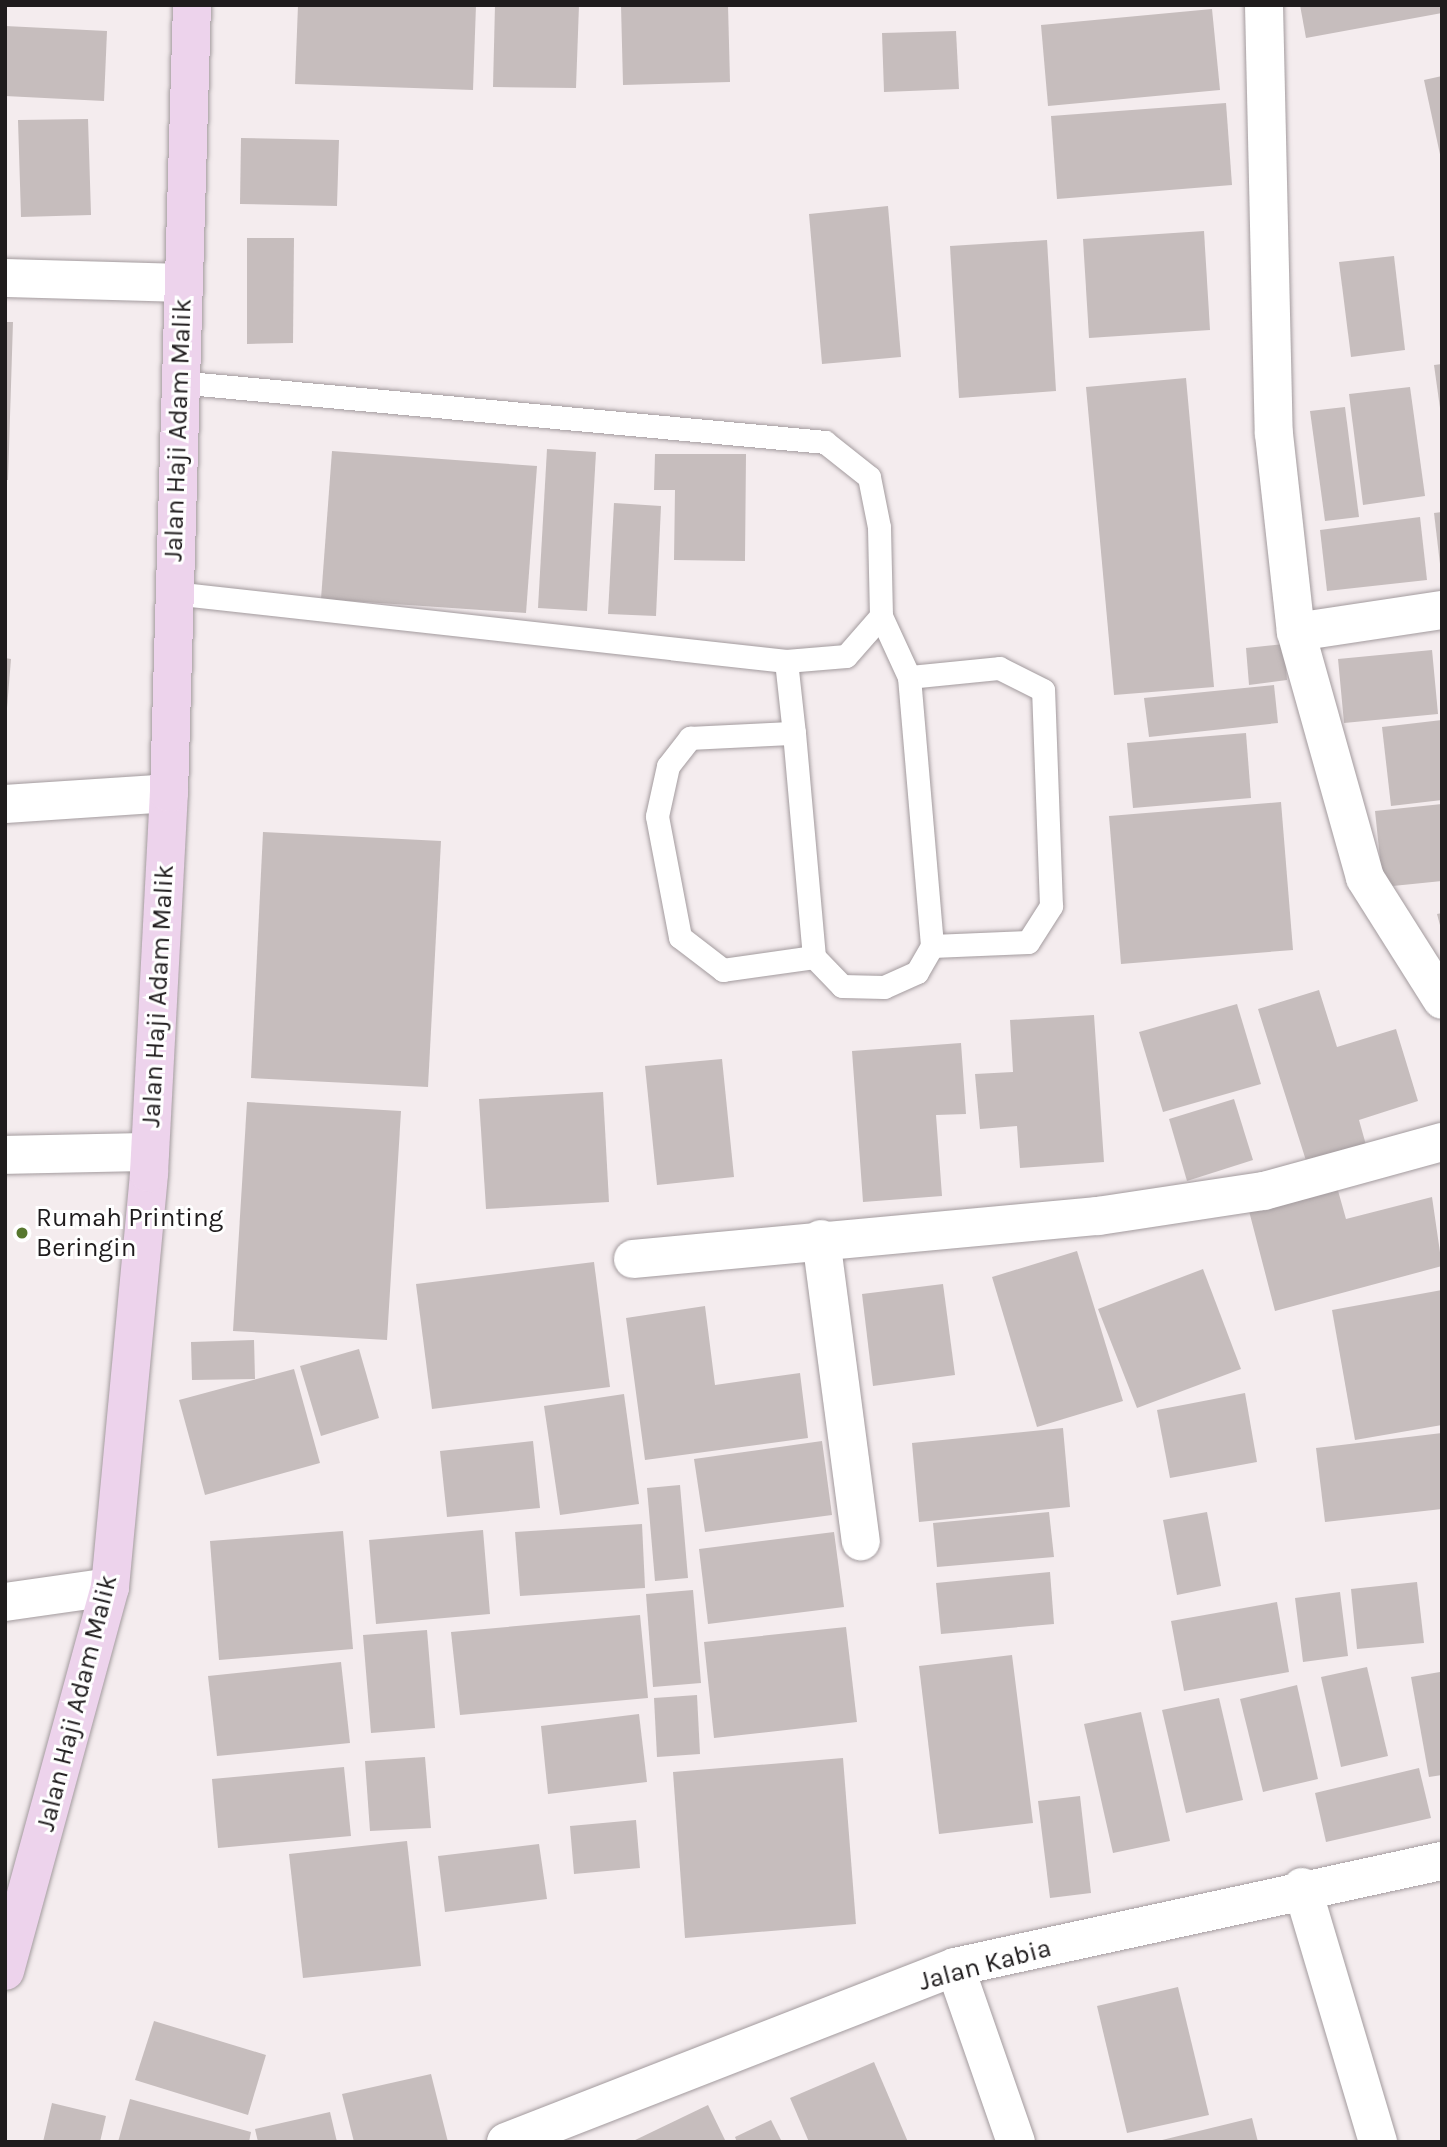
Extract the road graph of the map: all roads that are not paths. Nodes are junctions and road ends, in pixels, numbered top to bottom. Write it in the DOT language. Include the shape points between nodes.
graph roads {
  1 [pos="192,5"];
  2 [pos="1264,5"];
  3 [pos="5,278"];
  4 [pos="183,283"];
  5 [pos="177,382"];
  6 [pos="173,593"];
  7 [pos="1442,610"];
  8 [pos="881,616"];
  9 [pos="1296,632"];
  10 [pos="786,661"];
  11 [pos="909,677"];
  12 [pos="794,733"];
  13 [pos="169,793"];
  14 [pos="5,804"];
  15 [pos="932,946"];
  16 [pos="814,957"];
  17 [pos="1442,1000"];
  18 [pos="1442,1142"];
  19 [pos="150,1152"];
  20 [pos="5,1155"];
  21 [pos="821,1239"];
  22 [pos="634,1259"];
  23 [pos="862,1541"];
  24 [pos="110,1587"];
  25 [pos="5,1601"];
  26 [pos="1442,1861"];
  27 [pos="1302,1887"];
  28 [pos="955,1967"];
  29 [pos="5,1972"];
  30 [pos="509,2141"];
  31 [pos="1016,2142"];
  32 [pos="1378,2142"];
  1 -- 4 [label="main road, Jalan Haji Adam Malik"];
  2 -- 9 [label="street" via="1275,434"];
  3 -- 4 [label="street"];
  4 -- 5 [label="main road, Jalan Haji Adam Malik"];
  5 -- 6 [label="main road, Jalan Haji Adam Malik"];
  5 -- 8 [label="lane" via="825,442 869,477 879,527"];
  6 -- 10 [label="lane"];
  6 -- 13 [label="main road, Jalan Haji Adam Malik"];
  7 -- 9 [label="street"];
  8 -- 10 [label="lane" via="846,656"];
  8 -- 11 [label="lane"];
  9 -- 17 [label="street" via="1365,878"];
  10 -- 12 [label="lane"];
  11 -- 15 [label="lane"];
  11 -- 15 [label="lane" via="999,668 1043,690 1051,906 1028,942"];
  12 -- 16 [label="lane"];
  12 -- 16 [label="lane" via="690,738 668,765 657,816 680,937 723,970"];
  13 -- 14 [label="street"];
  13 -- 19 [label="main road, Jalan Haji Adam Malik"];
  15 -- 16 [label="lane" via="917,972 884,987 842,986"];
  18 -- 21 [label="street" via="1264,1191 1098,1216"];
  19 -- 20 [label="street"];
  19 -- 24 [label="main road, Jalan Haji Adam Malik"];
  21 -- 22 [label="street"];
  21 -- 23 [label="street"];
  24 -- 25 [label="street"];
  24 -- 29 [label="main road, Jalan Haji Adam Malik"];
  26 -- 27 [label="street, Jalan Kabia"];
  27 -- 28 [label="street, Jalan Kabia"];
  27 -- 32 [label="street"];
  28 -- 30 [label="street, Jalan Kabia"];
  28 -- 31 [label="street"];
}
